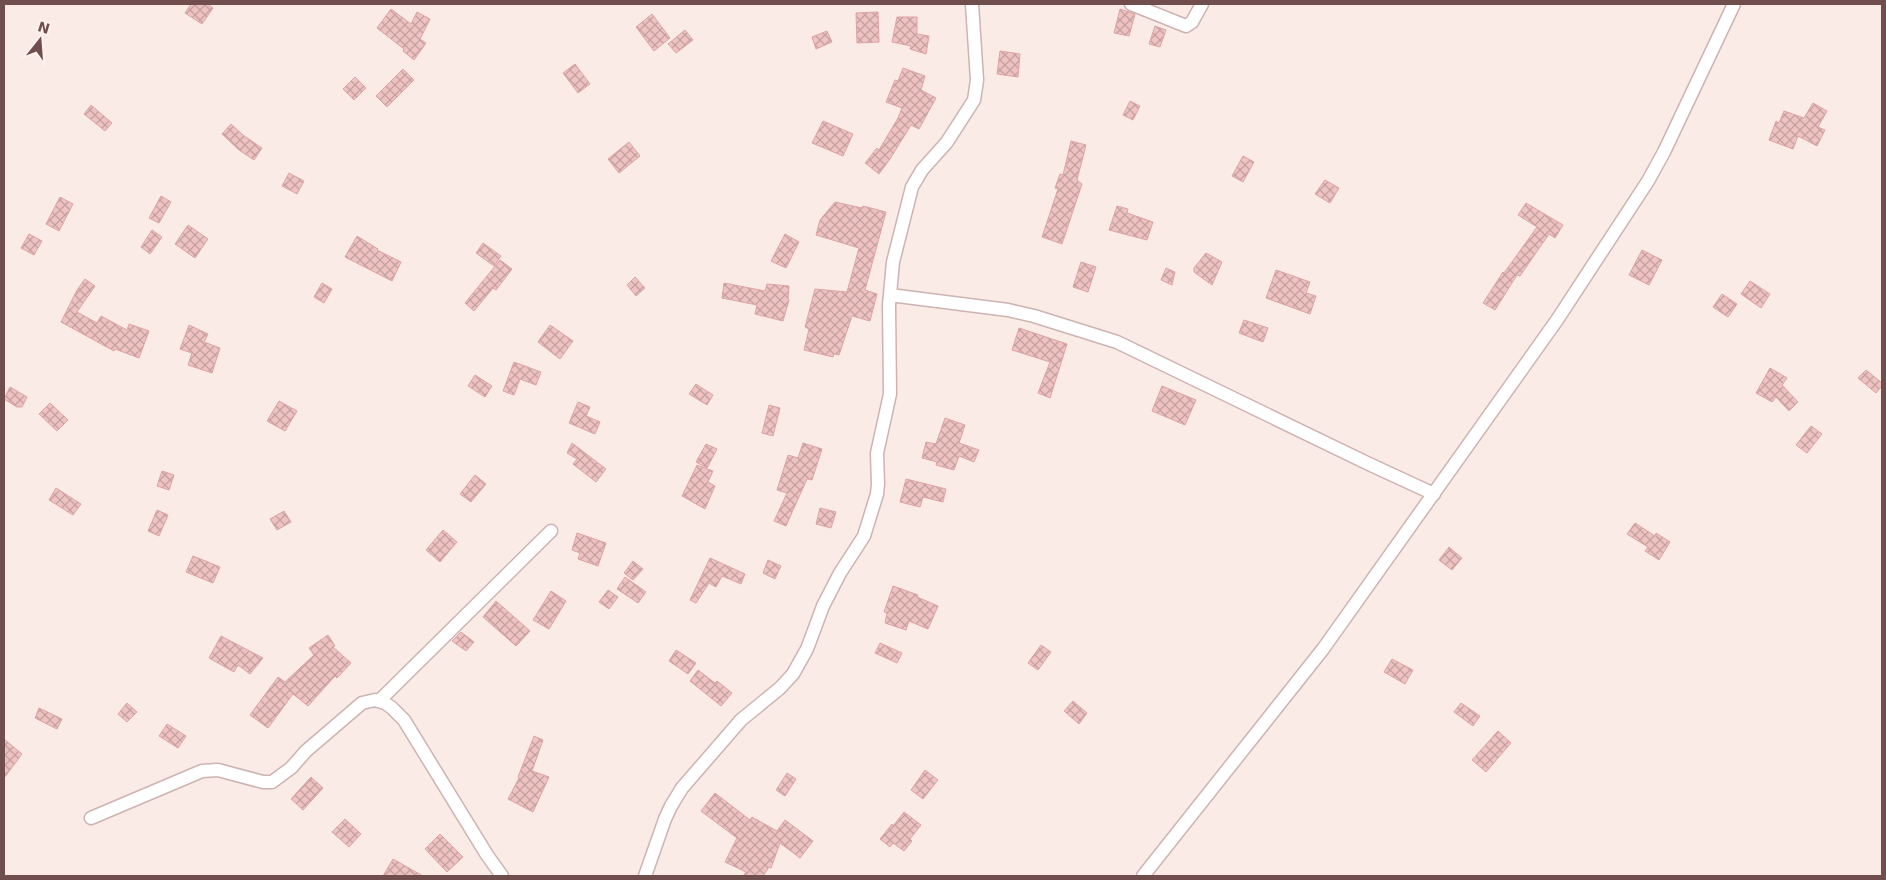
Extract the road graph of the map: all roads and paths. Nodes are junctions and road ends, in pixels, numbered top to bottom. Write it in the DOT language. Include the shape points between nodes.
graph roads {
  1 [pos="972,4"];
  2 [pos="1131,4"];
  3 [pos="1202,4"];
  4 [pos="1734,4"];
  5 [pos="890,295"];
  6 [pos="1434,494"];
  7 [pos="551,531"];
  8 [pos="379,700"];
  9 [pos="91,818"];
  10 [pos="502,876"];
  11 [pos="645,876"];
  12 [pos="1143,876"];
  1 -- 5 [label="street" via="977,80 974,100 912,187 893,262"];
  2 -- 3 [label="street" via="1186,26"];
  4 -- 6 [label="street" via="1664,152 1643,189 1557,320"];
  5 -- 6 [label="street" via="1008,310 1117,342"];
  5 -- 11 [label="street" via="890,394 876,453 877,494 864,536 823,606 807,649 793,674 741,720 670,806"];
  6 -- 12 [label="street" via="1323,649"];
  7 -- 8 [label="street"];
  8 -- 9 [label="street" via="356,708 272,782 218,770 202,771"];
  8 -- 10 [label="street" via="404,720"];
}
